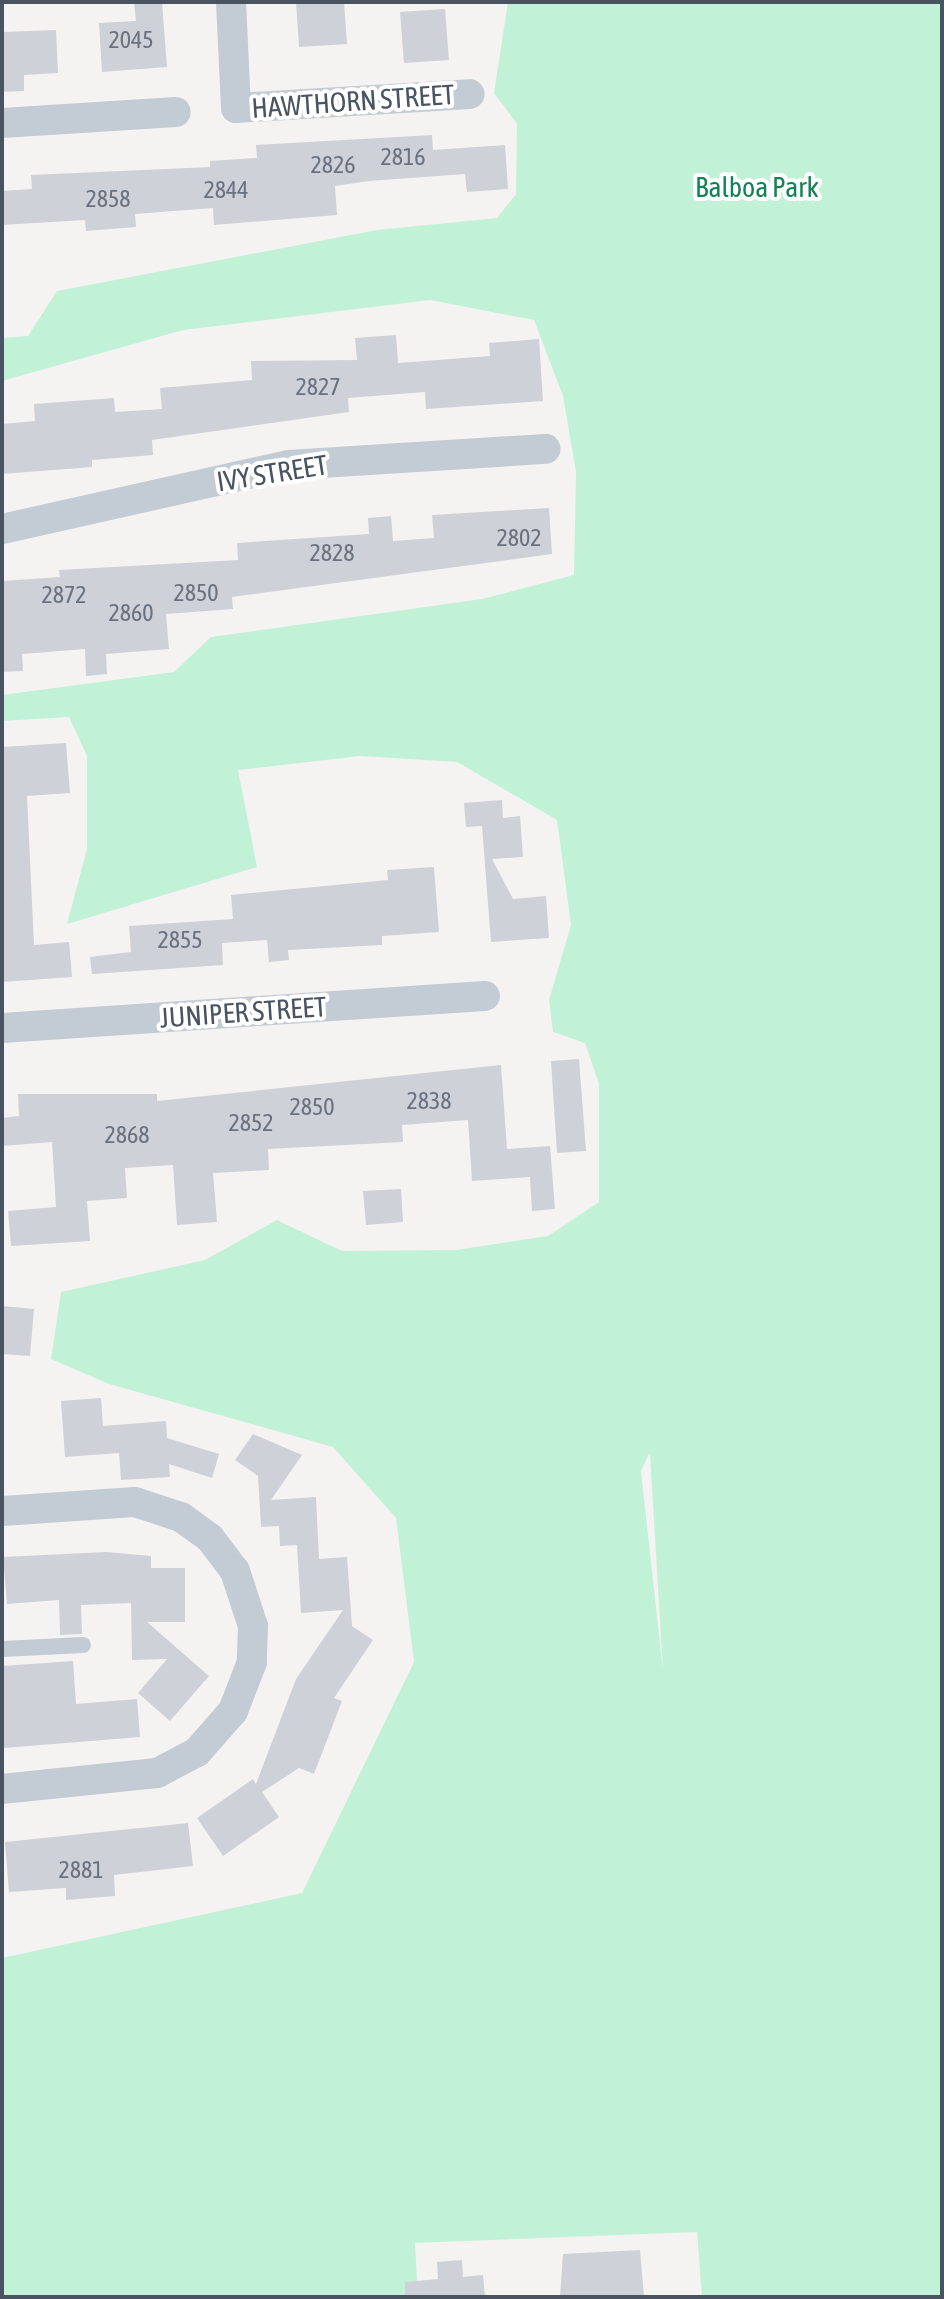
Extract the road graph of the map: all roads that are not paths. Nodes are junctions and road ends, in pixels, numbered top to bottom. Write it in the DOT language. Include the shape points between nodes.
graph roads {
  1 [pos="231,2"];
  2 [pos="470,94"];
  3 [pos="176,112"];
  4 [pos="2,123"];
  5 [pos="546,449"];
  6 [pos="2,529"];
  7 [pos="485,996"];
  8 [pos="2,1028"];
  9 [pos="2,1511"];
  10 [pos="83,1645"];
  11 [pos="2,1649"];
  12 [pos="2,1789"];
  1 -- 2 [label="street, HAWTHORN STREET" via="236,108"];
  3 -- 4 [label="street"];
  5 -- 6 [label="street, IVY STREET" via="289,465"];
  7 -- 8 [label="street, JUNIPER STREET"];
  9 -- 12 [label="street" via="135,1502 181,1517 210,1538 235,1571 253,1626 252,1662 233,1711 197,1752 157,1773"];
  10 -- 11 [label="lane"];
}
